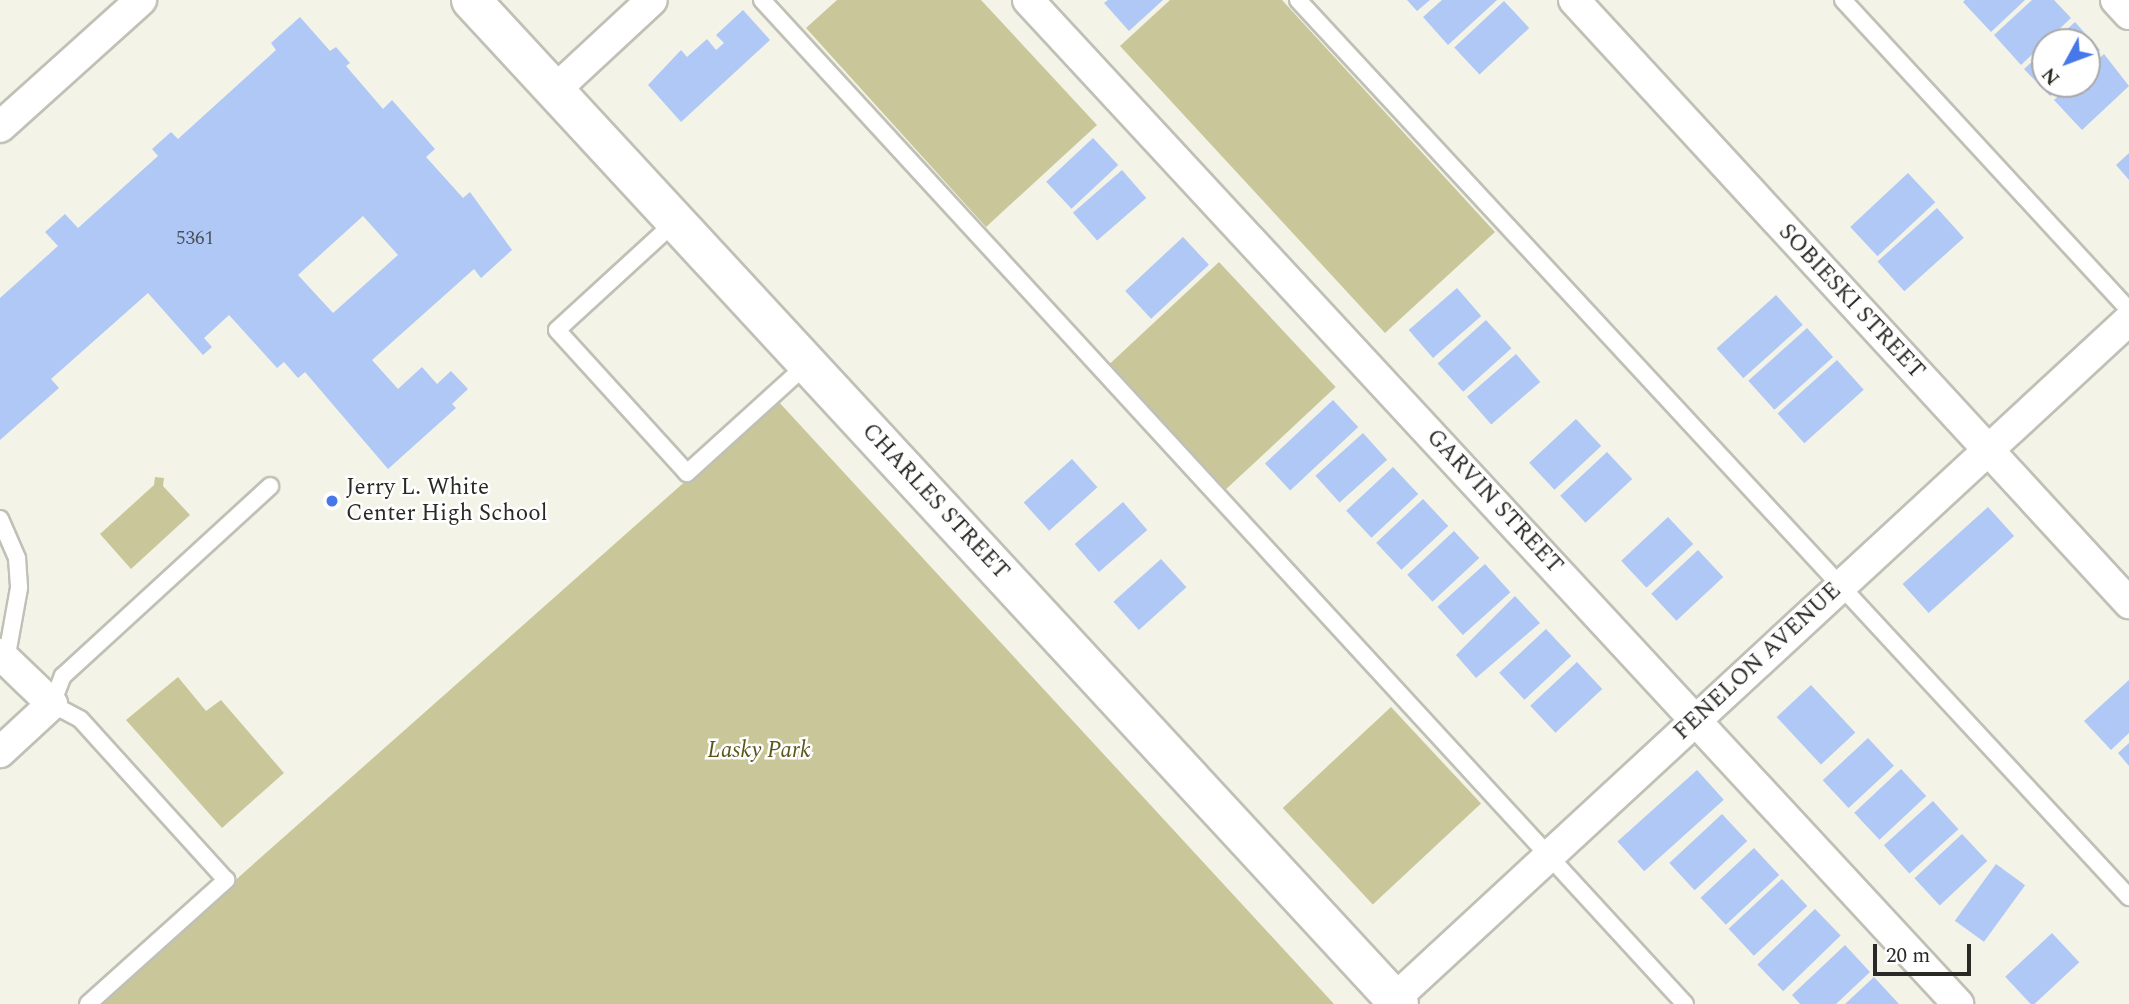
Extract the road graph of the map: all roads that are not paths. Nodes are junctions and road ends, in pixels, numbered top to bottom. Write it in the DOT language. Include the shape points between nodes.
graph roads {
  1 [pos="141,0"];
  2 [pos="471,0"];
  3 [pos="652,0"];
  4 [pos="762,0"];
  5 [pos="1028,0"];
  6 [pos="1298,0"];
  7 [pos="1574,0"];
  8 [pos="1843,0"];
  9 [pos="2116,0"];
  10 [pos="2129,14"];
  11 [pos="555,90"];
  12 [pos="0,127"];
  13 [pos="676,221"];
  14 [pos="2129,310"];
  15 [pos="2129,320"];
  16 [pos="807,364"];
  17 [pos="1987,450"];
  18 [pos="270,486"];
  19 [pos="0,519"];
  20 [pos="1842,584"];
  21 [pos="2129,603"];
  22 [pos="3,657"];
  23 [pos="52,705"];
  24 [pos="1696,720"];
  25 [pos="0,752"];
  26 [pos="1548,856"];
  27 [pos="2129,897"];
  28 [pos="1394,1002"];
  29 [pos="88,1004"];
  30 [pos="1685,1004"];
  31 [pos="1958,1004"];
  1 -- 12 [label="street"];
  2 -- 11 [label="street, CHARLES STREET"];
  3 -- 11 [label="street"];
  4 -- 26 [label="lane"];
  5 -- 24 [label="street, GARVIN STREET"];
  6 -- 20 [label="lane"];
  7 -- 17 [label="street, SOBIESKI STREET"];
  8 -- 14 [label="lane"];
  9 -- 10 [label="street"];
  11 -- 13 [label="street, CHARLES STREET"];
  13 -- 16 [label="street, CHARLES STREET"];
  13 -- 16 [label="lane" via="557,330 687,473"];
  15 -- 17 [label="street, FENELON AVENUE"];
  16 -- 28 [label="street, CHARLES STREET"];
  17 -- 20 [label="street, FENELON AVENUE"];
  17 -- 21 [label="street, SOBIESKI STREET"];
  18 -- 23 [label="lane" via="63,676"];
  19 -- 22 [label="lane" via="17,558 19,588"];
  20 -- 24 [label="street, FENELON AVENUE"];
  20 -- 27 [label="lane"];
  22 -- 23 [label="street"];
  23 -- 25 [label="street"];
  23 -- 29 [label="lane" via="80,719 226,880"];
  24 -- 26 [label="street, FENELON AVENUE"];
  24 -- 31 [label="street, GARVIN STREET"];
  26 -- 28 [label="street, FENELON AVENUE"];
  26 -- 30 [label="lane"];
}
